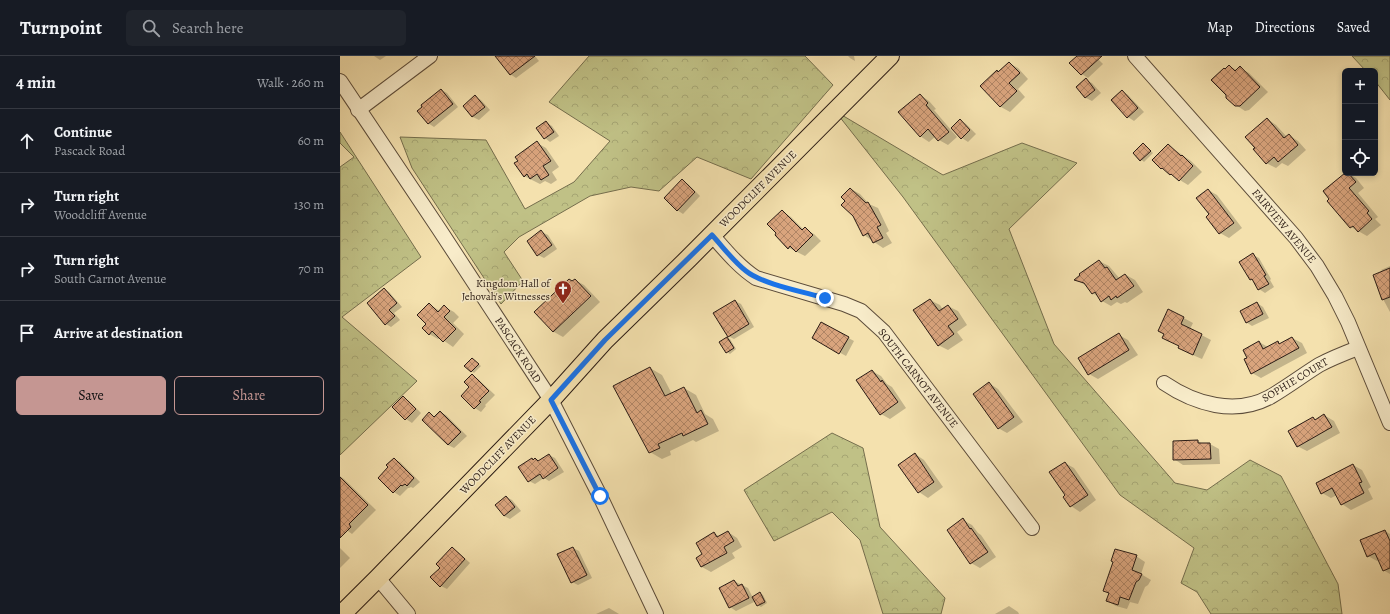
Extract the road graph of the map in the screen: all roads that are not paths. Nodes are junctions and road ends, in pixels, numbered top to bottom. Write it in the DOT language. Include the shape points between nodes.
graph roads {
  1 [pos="430,56"];
  2 [pos="890,56"];
  3 [pos="1135,56"];
  4 [pos="340,81"];
  5 [pos="358,110"];
  6 [pos="712,235"];
  7 [pos="1358,348"];
  8 [pos="1164,383"];
  9 [pos="551,400"];
  10 [pos="1390,423"];
  11 [pos="1032,528"];
  12 [pos="378,578"];
  13 [pos="342,614"];
  14 [pos="408,614"];
  15 [pos="656,614"];
  1 -- 5 [label="street"];
  2 -- 6 [label="main road, WOODCLIFF AVENUE"];
  3 -- 7 [label="street, FAIRVIEW AVENUE" via="1296,238 1335,296"];
  4 -- 5 [label="street, PASCACK ROAD"];
  5 -- 9 [label="street, PASCACK ROAD"];
  6 -- 9 [label="main road, WOODCLIFF AVENUE" via="605,340"];
  6 -- 11 [label="street, SOUTH CARNOT AVENUE" via="745,271 756,278 861,311 884,332"];
  7 -- 8 [label="street, SOPHIE COURT" via="1317,366 1269,398 1238,407 1221,407 1205,403"];
  7 -- 10 [label="street, FAIRVIEW AVENUE"];
  9 -- 12 [label="main road, WOODCLIFF AVENUE"];
  9 -- 15 [label="street, PASCACK ROAD"];
  12 -- 13 [label="main road, WOODCLIFF AVENUE"];
  12 -- 14 [label="street"];
}
